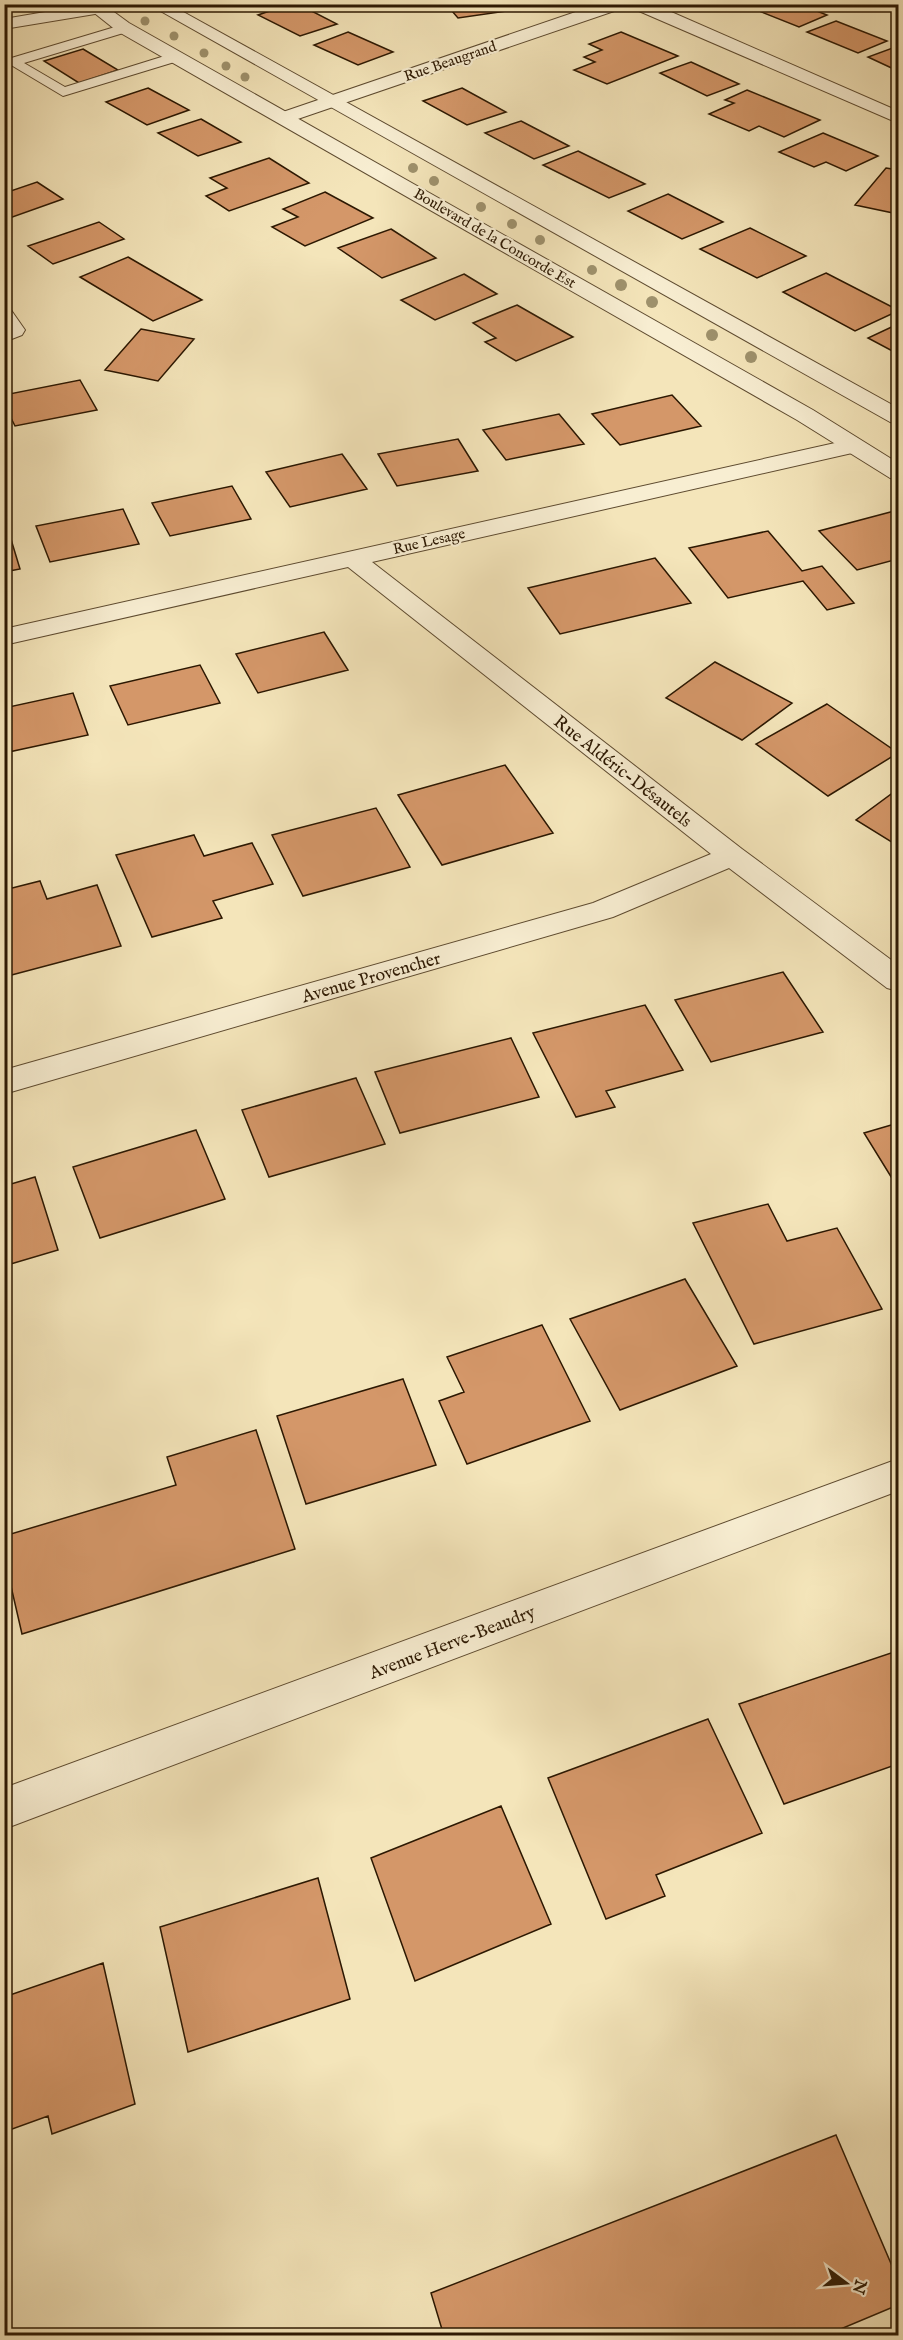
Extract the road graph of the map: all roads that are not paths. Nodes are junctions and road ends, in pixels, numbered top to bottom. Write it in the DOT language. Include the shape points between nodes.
graph roads {
  1 [pos="156,4"];
  2 [pos="617,4"];
  3 [pos="638,4"];
  4 [pos="93,7"];
  5 [pos="4,24"];
  6 [pos="125,28"];
  7 [pos="176,57"];
  8 [pos="330,102"];
  9 [pos="283,118"];
  10 [pos="898,118"];
  11 [pos="898,417"];
  12 [pos="898,435"];
  13 [pos="853,446"];
  14 [pos="898,447"];
  15 [pos="898,473"];
  16 [pos="352,558"];
  17 [pos="4,637"];
  18 [pos="732,856"];
  19 [pos="898,980"];
  20 [pos="4,1082"];
  21 [pos="898,1475"];
  22 [pos="4,1809"];
  1 -- 8 [label="street"];
  2 -- 8 [label="street, Rue Beaugrand"];
  3 -- 10 [label="street"];
  4 -- 5 [label="street"];
  4 -- 6 [label="street, Boulevard de la Concorde Est"];
  6 -- 7 [label="street, Boulevard de la Concorde Est"];
  6 -- 7 [label="lane" via="13,62 63,92"];
  7 -- 9 [label="street, Boulevard de la Concorde Est"];
  8 -- 9 [label="street, Rue Beaugrand"];
  8 -- 11 [label="street"];
  9 -- 13 [label="street, Boulevard de la Concorde Est"];
  12 -- 13 [label="street"];
  13 -- 14 [label="street"];
  13 -- 15 [label="street, Boulevard de la Concorde Est"];
  13 -- 16 [label="street, Rue Lesage"];
  16 -- 17 [label="street, Rue Lesage"];
  16 -- 18 [label="street, Rue Aldéric-Désautels"];
  18 -- 19 [label="street, Rue Aldéric-Désautels"];
  18 -- 20 [label="street, Avenue Provencher" via="603,910"];
  21 -- 22 [label="street, Avenue Herve-Beaudry"];
}
